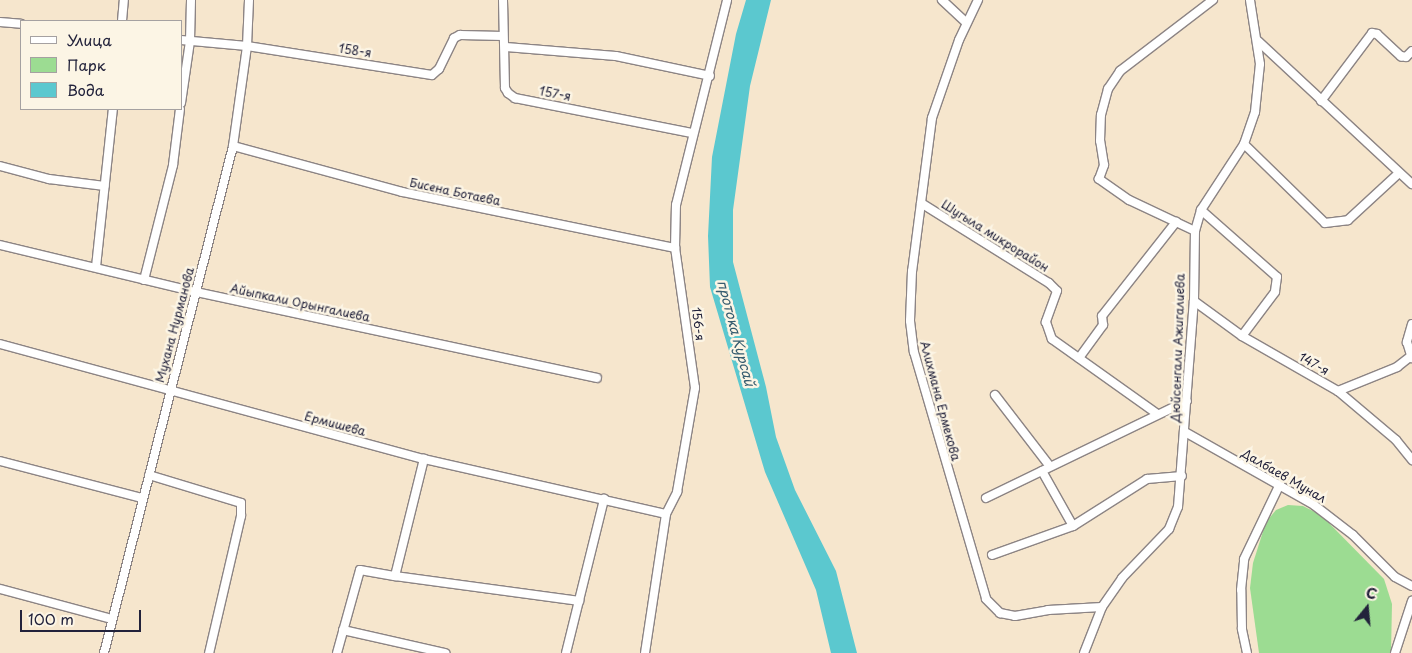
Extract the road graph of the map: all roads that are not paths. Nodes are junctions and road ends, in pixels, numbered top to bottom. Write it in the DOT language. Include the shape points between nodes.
graph roads {
  1 [pos="124,0"];
  2 [pos="191,0"];
  3 [pos="249,0"];
  4 [pos="503,0"];
  5 [pos="727,0"];
  6 [pos="942,0"];
  7 [pos="978,0"];
  8 [pos="1213,0"];
  9 [pos="1250,0"];
  10 [pos="122,20"];
  11 [pos="0,22"];
  12 [pos="966,22"];
  13 [pos="20,24"];
  14 [pos="503,36"];
  15 [pos="186,40"];
  16 [pos="1258,41"];
  17 [pos="247,46"];
  18 [pos="506,47"];
  19 [pos="1412,51"];
  20 [pos="710,76"];
  21 [pos="182,90"];
  22 [pos="1321,101"];
  23 [pos="113,110"];
  24 [pos="180,110"];
  25 [pos="692,133"];
  26 [pos="1244,144"];
  27 [pos="233,146"];
  28 [pos="0,166"];
  29 [pos="1399,172"];
  30 [pos="1412,184"];
  31 [pos="105,186"];
  32 [pos="921,203"];
  33 [pos="1201,210"];
  34 [pos="1176,222"];
  35 [pos="1195,230"];
  36 [pos="0,245"];
  37 [pos="675,248"];
  38 [pos="96,267"];
  39 [pos="144,280"];
  40 [pos="196,292"];
  41 [pos="1194,301"];
  42 [pos="1412,324"];
  43 [pos="1242,336"];
  44 [pos="0,344"];
  45 [pos="1411,357"];
  46 [pos="1079,358"];
  47 [pos="597,378"];
  48 [pos="1338,390"];
  49 [pos="169,391"];
  50 [pos="995,395"];
  51 [pos="1187,401"];
  52 [pos="1156,413"];
  53 [pos="1185,432"];
  54 [pos="424,459"];
  55 [pos="1412,460"];
  56 [pos="0,461"];
  57 [pos="1049,465"];
  58 [pos="1042,471"];
  59 [pos="149,475"];
  60 [pos="1182,476"];
  61 [pos="1280,484"];
  62 [pos="142,498"];
  63 [pos="986,498"];
  64 [pos="604,499"];
  65 [pos="666,514"];
  66 [pos="1073,526"];
  67 [pos="992,555"];
  68 [pos="395,576"];
  69 [pos="1412,586"];
  70 [pos="0,590"];
  71 [pos="579,601"];
  72 [pos="1412,601"];
  73 [pos="1102,607"];
  74 [pos="112,619"];
  75 [pos="343,630"];
  76 [pos="104,653"];
  77 [pos="209,653"];
  78 [pos="337,653"];
  79 [pos="445,653"];
  80 [pos="566,653"];
  81 [pos="645,653"];
  82 [pos="1084,653"];
  83 [pos="1247,653"];
  84 [pos="1395,653"];
  1 -- 10 [label="street"];
  2 -- 15 [label="street"];
  3 -- 17 [label="street, Мухана Нурманова"];
  4 -- 14 [label="street, 157-я"];
  5 -- 20 [label="street, 156-я"];
  6 -- 12 [label="street"];
  7 -- 12 [label="street, Алихмана Ермекова"];
  8 -- 34 [label="street" via="1120,70 1108,88 1101,115 1100,141 1104,165 1099,179 1129,200"];
  9 -- 16 [label="street, Дюйсенгали Ажигалиева"];
  11 -- 13 [label="street"];
  12 -- 32 [label="street, Алихмана Ермекова" via="932,118"];
  14 -- 17 [label="street, 158-я" via="460,35 454,38 439,69 432,74"];
  14 -- 18 [label="street, 157-я"];
  15 -- 17 [label="street, 158-я"];
  15 -- 21 [label="street"];
  16 -- 22 [label="street"];
  16 -- 26 [label="street, Дюйсенгали Ажигалиева" via="1255,112"];
  17 -- 27 [label="street, Мухана Нурманова"];
  18 -- 20 [label="street" via="616,56"];
  18 -- 25 [label="street, 157-я" via="504,88 515,98"];
  19 -- 22 [label="street" via="1406,57 1401,56 1378,34 1372,33"];
  20 -- 25 [label="street, 156-я"];
  22 -- 29 [label="street"];
  23 -- 31 [label="street"];
  24 -- 39 [label="street" via="173,165"];
  25 -- 37 [label="street, 156-я" via="676,205"];
  26 -- 29 [label="street" via="1325,223 1348,220"];
  26 -- 33 [label="street, Дюйсенгали Ажигалиева"];
  27 -- 37 [label="street, Бисена Ботаева" via="402,192"];
  27 -- 40 [label="street, Мухана Нурманова"];
  28 -- 31 [label="street" via="49,179"];
  29 -- 30 [label="street"];
  31 -- 38 [label="street"];
  32 -- 46 [label="street, Шугыла микрорайон" via="1049,283 1057,291 1046,322 1048,332 1052,339"];
  32 -- 73 [label="street, Алихмана Ермекова" via="911,293 914,352 980,587 986,599 1000,613 1015,616 1048,610"];
  33 -- 35 [label="street, Дюйсенгали Ажигалиева"];
  33 -- 43 [label="street" via="1277,277 1275,292"];
  34 -- 35 [label="street"];
  34 -- 46 [label="street" via="1102,316 1102,325"];
  35 -- 41 [label="street, Дюйсенгали Ажигалиева"];
  36 -- 38 [label="street, Айыпкали Орынгалиева"];
  37 -- 65 [label="street, 156-я" via="695,388 677,492"];
  38 -- 39 [label="street, Айыпкали Орынгалиева"];
  39 -- 40 [label="street, Айыпкали Орынгалиева"];
  40 -- 47 [label="street, Айыпкали Орынгалиева"];
  40 -- 49 [label="street, Мухана Нурманова"];
  41 -- 43 [label="street, 147-я"];
  41 -- 51 [label="street, Дюйсенгали Ажигалиева"];
  42 -- 45 [label="street" via="1407,342"];
  43 -- 48 [label="street, 147-я"];
  44 -- 49 [label="street, Ермишева"];
  45 -- 48 [label="street" via="1397,367"];
  46 -- 52 [label="street, Шугыла микрорайон"];
  48 -- 55 [label="street, 147-я" via="1396,440"];
  49 -- 54 [label="street, Ермишева"];
  49 -- 59 [label="street, Мухана Нурманова"];
  50 -- 57 [label="street"];
  51 -- 52 [label="street"];
  51 -- 53 [label="street, Дюйсенгали Ажигалиева"];
  52 -- 57 [label="street"];
  53 -- 60 [label="street, Дюйсенгали Ажигалиева"];
  53 -- 61 [label="street, Далбаев Мунал"];
  54 -- 64 [label="street, Ермишева"];
  54 -- 68 [label="street"];
  56 -- 62 [label="street"];
  57 -- 58 [label="street"];
  58 -- 63 [label="street"];
  58 -- 66 [label="street"];
  59 -- 62 [label="street, Мухана Нурманова"];
  59 -- 77 [label="street" via="241,503 241,516"];
  60 -- 66 [label="street" via="1147,479"];
  60 -- 73 [label="street, Дюйсенгали Ажигалиева" via="1178,507 1169,529 1122,578"];
  61 -- 69 [label="street, Далбаев Мунал" via="1353,535 1395,576"];
  61 -- 83 [label="street" via="1244,559 1242,629"];
  62 -- 74 [label="street, Мухана Нурманова"];
  64 -- 65 [label="street, Ермишева"];
  64 -- 71 [label="street"];
  65 -- 81 [label="street, 156-я"];
  66 -- 67 [label="street"];
  68 -- 71 [label="street"];
  68 -- 75 [label="street" via="360,570"];
  70 -- 74 [label="street"];
  71 -- 80 [label="street"];
  72 -- 84 [label="street"];
  73 -- 82 [label="street, Дюйсенгали Ажигалиева"];
  74 -- 76 [label="street, Мухана Нурманова"];
  75 -- 78 [label="street"];
  75 -- 79 [label="street"];
}
